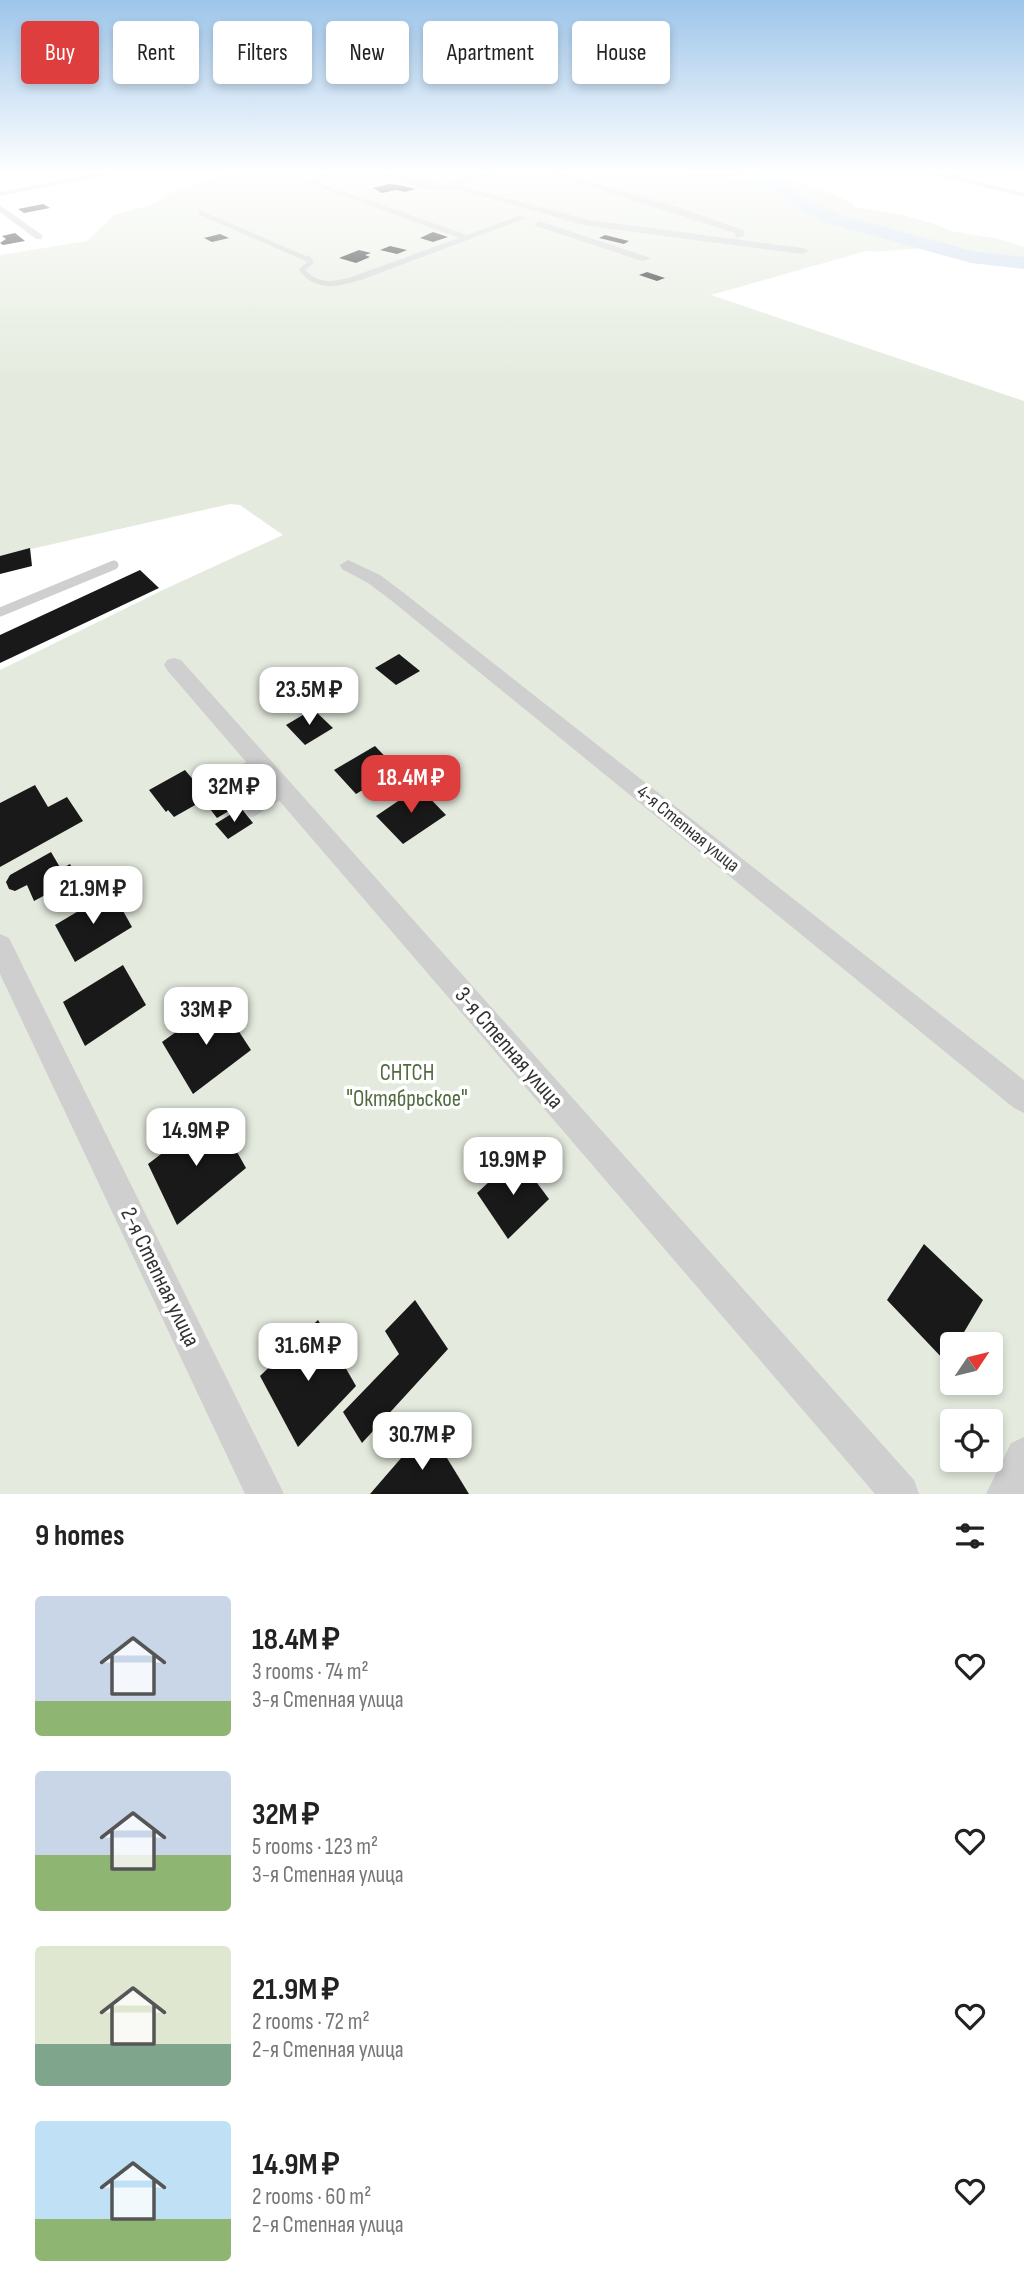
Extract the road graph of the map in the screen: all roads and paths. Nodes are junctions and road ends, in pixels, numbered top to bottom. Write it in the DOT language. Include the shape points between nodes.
graph roads {
  1 [pos="273,243"];
  2 [pos="454,243"];
  3 [pos="594,243"];
  4 [pos="749,243"];
  5 [pos="803,251"];
  6 [pos="645,260"];
  7 [pos="360,277"];
  8 [pos="114,565"];
  9 [pos="348,565"];
  10 [pos="0,612"];
  11 [pos="174,665"];
  12 [pos="284,792"];
  13 [pos="252,812"];
  14 [pos="0,946"];
  15 [pos="1024,1098"];
  16 [pos="1024,1456"];
  17 [pos="265,1494"];
  18 [pos="900,1494"];
  19 [pos="1005,1494"];
  1 -- 7 [label="lane" via="307,257 311,262 302,270 308,279 337,285"];
  2 -- 7 [label="street"];
  3 -- 6 [label="street"];
  4 -- 5 [label="street"];
  8 -- 10 [label="lane"];
  9 -- 15 [label="street, 4-я Степная улица" via="398,597"];
  11 -- 12 [label="street, 3-я Степная улица" via="246,767"];
  12 -- 13 [label="lane"];
  12 -- 18 [label="street, 3-я Степная улица"];
  14 -- 17 [label="street, 2-я Степная улица"];
  16 -- 19 [label="street"];
}
